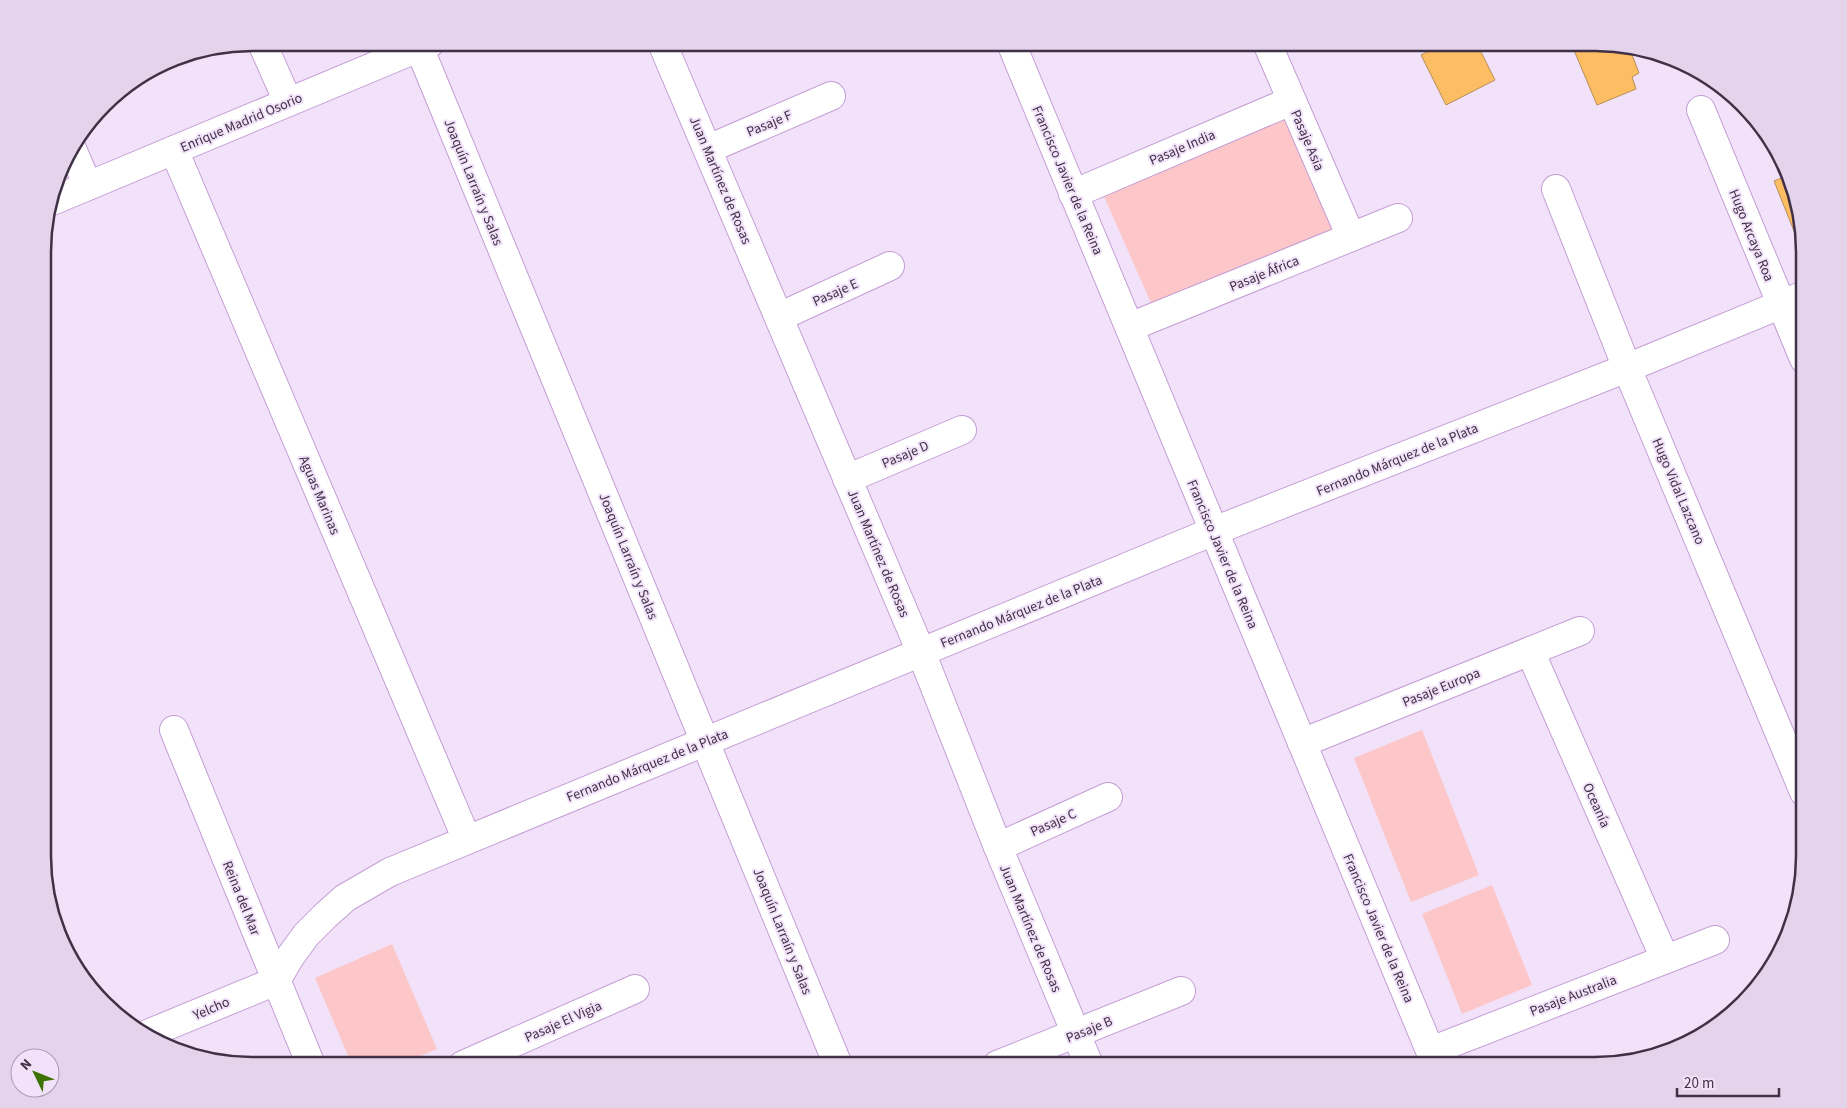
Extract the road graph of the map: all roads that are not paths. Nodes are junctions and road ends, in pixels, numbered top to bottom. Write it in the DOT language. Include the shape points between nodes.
graph roads {
  1 [pos="266,51"];
  2 [pos="410,51"];
  3 [pos="426,51"];
  4 [pos="666,51"];
  5 [pos="1014,51"];
  6 [pos="1270,51"];
  7 [pos="831,96"];
  8 [pos="1291,101"];
  9 [pos="288,102"];
  10 [pos="1701,110"];
  11 [pos="708,149"];
  12 [pos="174,150"];
  13 [pos="75,157"];
  14 [pos="88,186"];
  15 [pos="1556,189"];
  16 [pos="1074,194"];
  17 [pos="59,198"];
  18 [pos="1398,218"];
  19 [pos="1351,238"];
  20 [pos="890,266"];
  21 [pos="1792,300"];
  22 [pos="779,317"];
  23 [pos="1796,320"];
  24 [pos="1130,327"];
  25 [pos="1628,368"];
  26 [pos="962,430"];
  27 [pos="847,479"];
  28 [pos="1214,531"];
  29 [pos="1580,631"];
  30 [pos="1530,651"];
  31 [pos="921,652"];
  32 [pos="174,730"];
  33 [pos="705,742"];
  34 [pos="1302,743"];
  35 [pos="1796,773"];
  36 [pos="1108,797"];
  37 [pos="467,840"];
  38 [pos="998,847"];
  39 [pos="1715,940"];
  40 [pos="1665,959"];
  41 [pos="276,981"];
  42 [pos="635,989"];
  43 [pos="1180,991"];
  44 [pos="154,1031"];
  45 [pos="1076,1034"];
  46 [pos="307,1057"];
  47 [pos="481,1057"];
  48 [pos="835,1057"];
  49 [pos="1017,1057"];
  50 [pos="1086,1057"];
  51 [pos="1434,1057"];
  52 [pos="1436,1057"];
  1 -- 9 [label="street"];
  2 -- 9 [label="street, Enrique Madrid Osorio"];
  3 -- 33 [label="street, Joaquín Larraín y Salas"];
  4 -- 11 [label="street, Juan Martínez de Rosas"];
  5 -- 16 [label="street, Francisco Javier de la Reina"];
  6 -- 8 [label="street, Pasaje Asia"];
  7 -- 11 [label="street, Pasaje F"];
  8 -- 16 [label="street, Pasaje India"];
  8 -- 19 [label="street, Pasaje Asia"];
  9 -- 12 [label="street, Enrique Madrid Osorio"];
  10 -- 21 [label="street, Hugo Arcaya Roa"];
  11 -- 22 [label="street, Juan Martínez de Rosas"];
  12 -- 14 [label="street, Enrique Madrid Osorio"];
  12 -- 37 [label="street, Aguas Marinas"];
  13 -- 14 [label="street"];
  14 -- 17 [label="street, Enrique Madrid Osorio"];
  15 -- 25 [label="street, Hugo Vidal Lazcano"];
  16 -- 24 [label="street, Francisco Javier de la Reina"];
  18 -- 19 [label="street, Pasaje África"];
  19 -- 24 [label="street, Pasaje África"];
  20 -- 22 [label="street, Pasaje E"];
  21 -- 23 [label="street, Hugo Arcaya Roa"];
  21 -- 25 [label="street, Fernando Márquez de la Plata"];
  22 -- 27 [label="street, Juan Martínez de Rosas"];
  24 -- 28 [label="street, Francisco Javier de la Reina"];
  25 -- 28 [label="street, Fernando Márquez de la Plata"];
  25 -- 35 [label="street, Hugo Vidal Lazcano"];
  26 -- 27 [label="street, Pasaje D"];
  27 -- 31 [label="street, Juan Martínez de Rosas"];
  28 -- 31 [label="street, Fernando Márquez de la Plata"];
  28 -- 34 [label="street, Francisco Javier de la Reina"];
  29 -- 30 [label="street, Pasaje Europa"];
  30 -- 34 [label="street, Pasaje Europa"];
  30 -- 40 [label="street, Oceanía"];
  31 -- 33 [label="street, Fernando Márquez de la Plata"];
  31 -- 38 [label="street, Juan Martínez de Rosas"];
  32 -- 41 [label="street, Reina del Mar"];
  33 -- 37 [label="street, Fernando Márquez de la Plata"];
  33 -- 48 [label="street, Joaquín Larraín y Salas"];
  34 -- 51 [label="street, Francisco Javier de la Reina"];
  36 -- 38 [label="street, Pasaje C"];
  37 -- 41 [label="street, Fernando Márquez de la Plata" via="390,872 346,898 306,935"];
  38 -- 45 [label="street, Juan Martínez de Rosas"];
  39 -- 40 [label="street, Pasaje Australia"];
  40 -- 52 [label="street, Pasaje Australia"];
  41 -- 44 [label="street, Yelcho"];
  41 -- 46 [label="street, Reina del Mar"];
  42 -- 47 [label="street, Pasaje El Vigia"];
  43 -- 45 [label="street, Pasaje B"];
  45 -- 49 [label="street, Pasaje B"];
  45 -- 50 [label="street, Juan Martínez de Rosas"];
}
